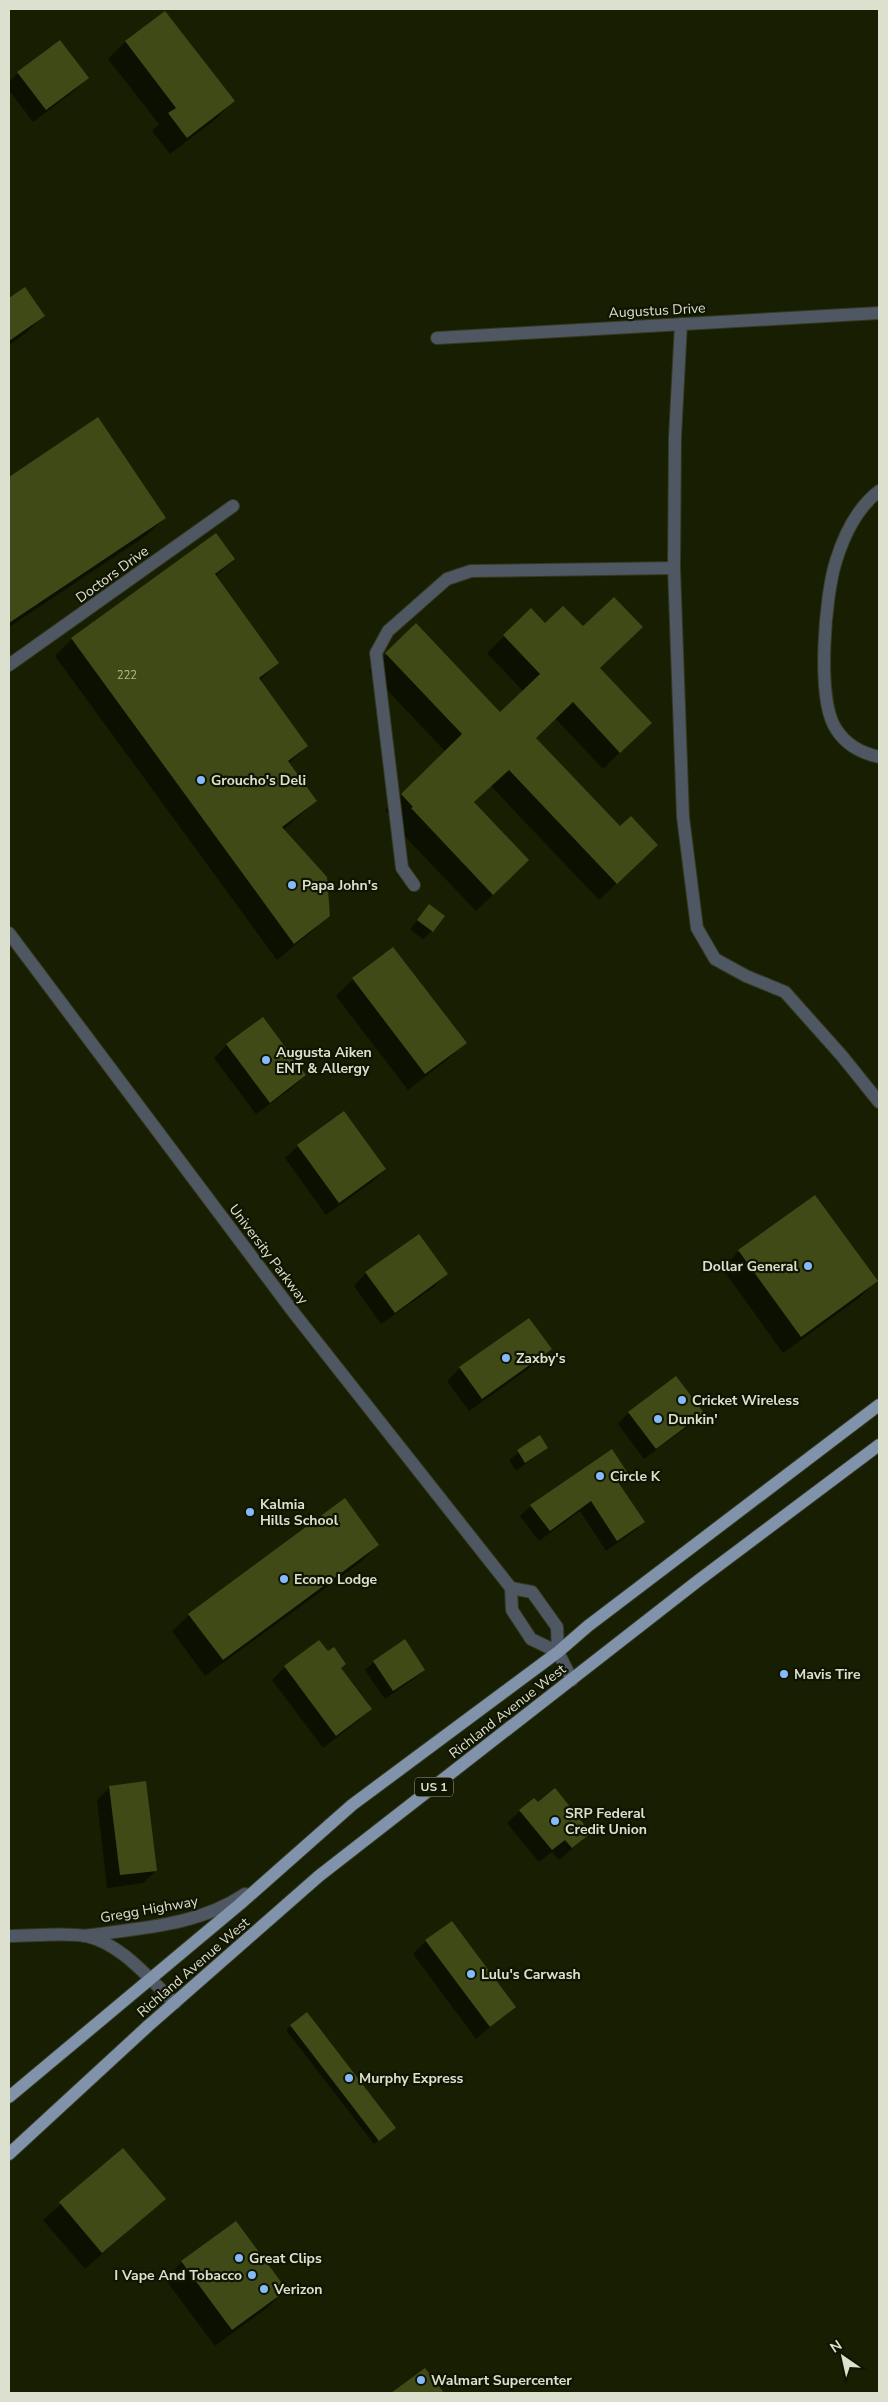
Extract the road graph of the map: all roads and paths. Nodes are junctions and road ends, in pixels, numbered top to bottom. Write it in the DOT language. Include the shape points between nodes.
graph roads {
  1 [pos="879,313"];
  2 [pos="681,324"];
  3 [pos="437,338"];
  4 [pos="879,491"];
  5 [pos="233,506"];
  6 [pos="674,568"];
  7 [pos="9,665"];
  8 [pos="879,757"];
  9 [pos="414,885"];
  10 [pos="9,934"];
  11 [pos="879,1102"];
  12 [pos="879,1406"];
  13 [pos="879,1445"];
  14 [pos="511,1588"];
  15 [pos="558,1652"];
  16 [pos="572,1680"];
  17 [pos="269,1878"];
  18 [pos="9,1936"];
  19 [pos="84,1936"];
  20 [pos="150,1980"];
  21 [pos="175,2003"];
  22 [pos="9,2097"];
  23 [pos="9,2154"];
  1 -- 2 [label="street, Augustus Drive"];
  2 -- 3 [label="street, Augustus Drive"];
  2 -- 6 [label="street" via="675,437"];
  4 -- 8 [label="street" via="862,507 851,525 836,562 825,628 826,704 830,717 844,739 857,749"];
  5 -- 7 [label="street, Doctors Drive"];
  6 -- 9 [label="street" via="471,571 447,579 388,631 376,653 402,868"];
  6 -- 11 [label="street" via="683,817 697,928 715,959 785,992"];
  10 -- 14 [label="street, University Parkway" via="294,1313"];
  12 -- 15 [label="main road, Richland Avenue West / US 1"];
  13 -- 16 [label="main road, Richland Avenue West / US 1"];
  14 -- 15 [label="street" via="512,1610 532,1639"];
  14 -- 15 [label="street" via="532,1592 557,1627"];
  15 -- 16 [label="street"];
  15 -- 17 [label="main road, Richland Avenue West / US 1" via="352,1805"];
  16 -- 21 [label="main road, Richland Avenue West / US 1" via="319,1876"];
  17 -- 19 [label="street, Gregg Highway" via="231,1904 194,1919"];
  17 -- 20 [label="main road, Richland Avenue West / US 1"];
  18 -- 19 [label="street, Gregg Highway"];
  19 -- 20 [label="street, Gregg Highway" via="112,1946"];
  20 -- 21 [label="street, Gregg Highway"];
  20 -- 22 [label="main road, Richland Avenue West / US 1"];
  21 -- 23 [label="main road, Richland Avenue West / US 1"];
}
